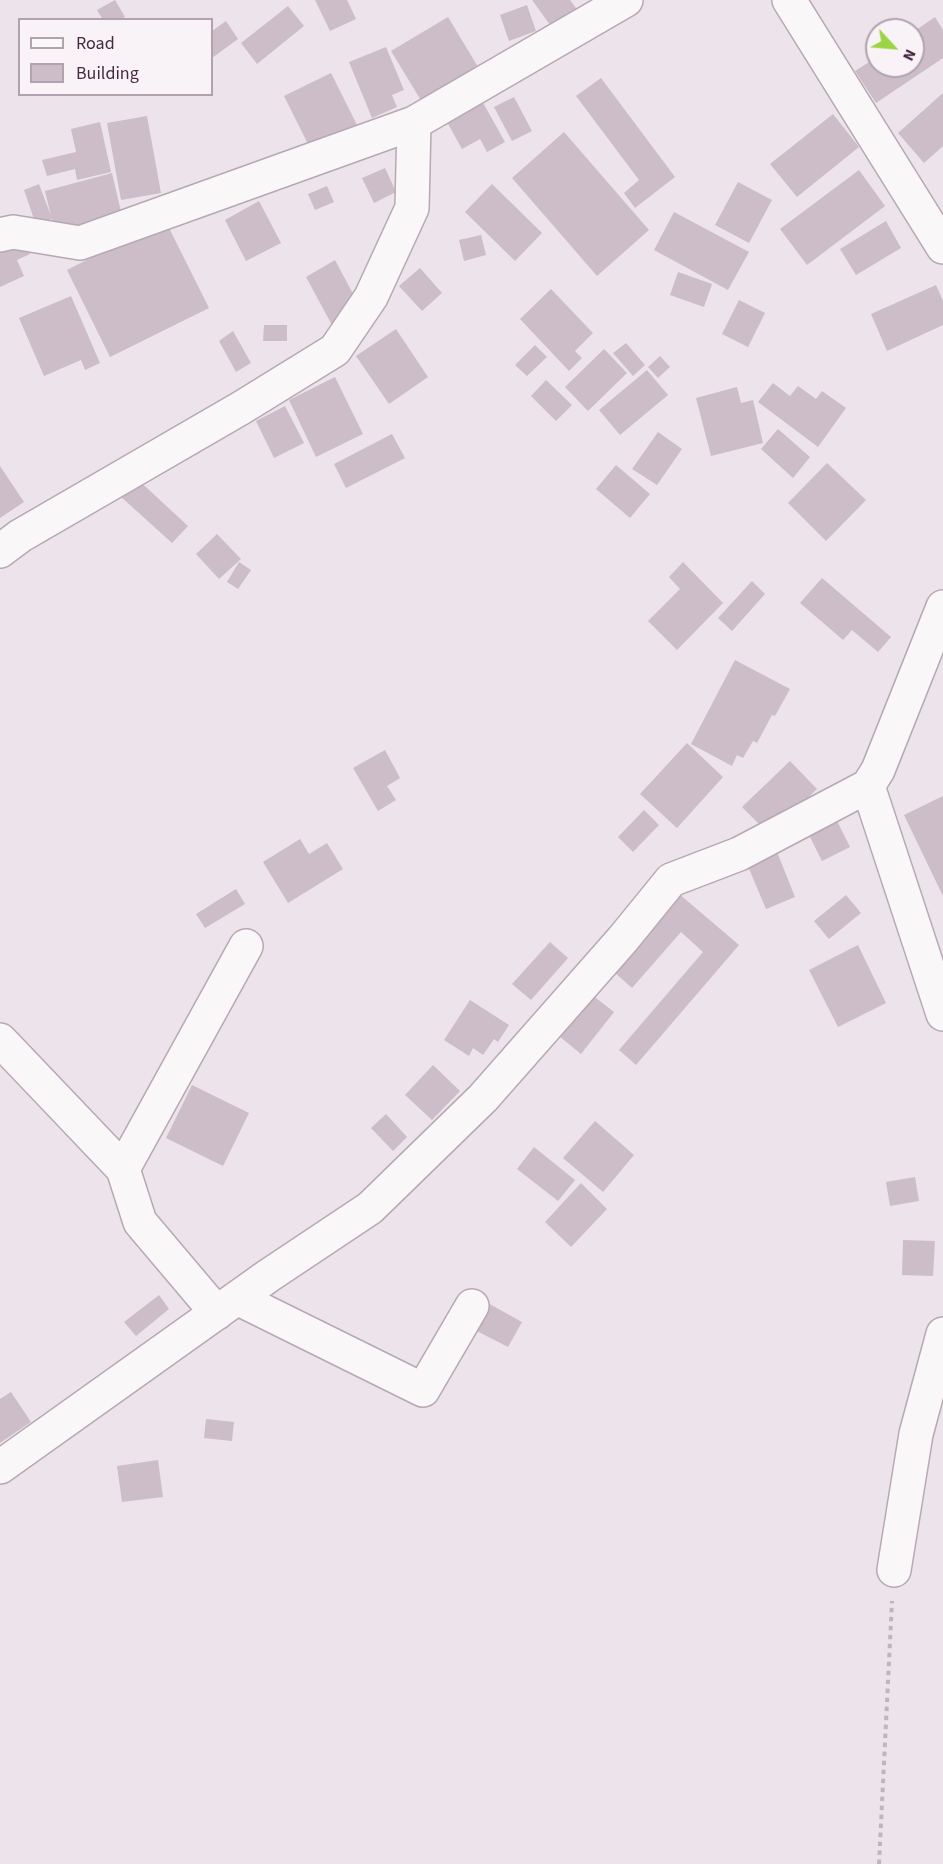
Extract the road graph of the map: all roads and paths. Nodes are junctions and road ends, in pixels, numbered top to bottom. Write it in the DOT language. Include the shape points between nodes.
graph roads {
  1 [pos="626,0"];
  2 [pos="789,0"];
  3 [pos="414,123"];
  4 [pos="0,235"];
  5 [pos="943,247"];
  6 [pos="0,551"];
  7 [pos="943,607"];
  8 [pos="868,786"];
  9 [pos="246,946"];
  10 [pos="943,1014"];
  11 [pos="0,1040"];
  12 [pos="123,1170"];
  13 [pos="227,1306"];
  14 [pos="472,1306"];
  15 [pos="943,1334"];
  16 [pos="0,1467"];
  17 [pos="894,1570"];
  18 [pos="879,1864"];
  1 -- 3 [label="street"];
  2 -- 5 [label="street"];
  3 -- 4 [label="street" via="80,243 13,232"];
  3 -- 6 [label="street" via="412,208 371,297 335,350"];
  7 -- 8 [label="street" via="878,770"];
  8 -- 10 [label="street"];
  8 -- 13 [label="street" via="739,854 671,880 483,1098 370,1208"];
  9 -- 12 [label="street"];
  11 -- 12 [label="street"];
  12 -- 13 [label="street" via="140,1222"];
  13 -- 14 [label="street" via="423,1390"];
  13 -- 16 [label="street"];
  15 -- 17 [label="street" via="916,1434"];
  17 -- 18 [label="path"];
}
